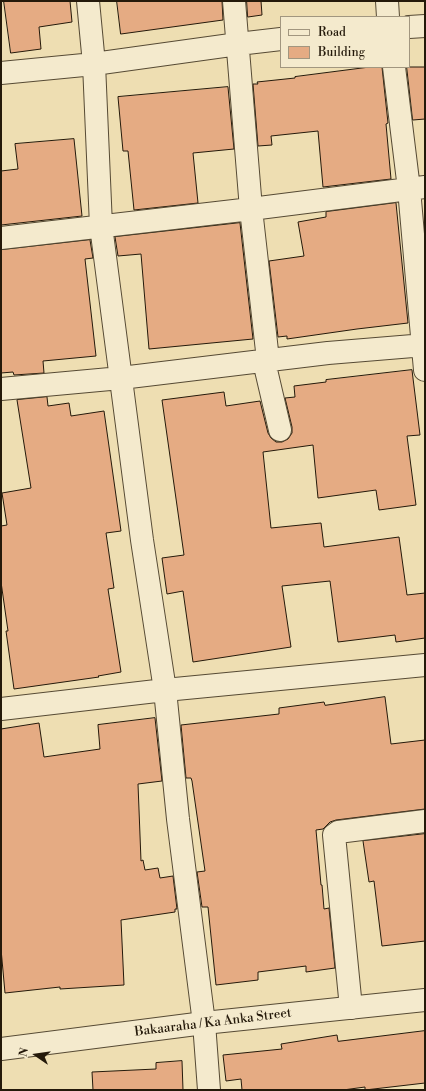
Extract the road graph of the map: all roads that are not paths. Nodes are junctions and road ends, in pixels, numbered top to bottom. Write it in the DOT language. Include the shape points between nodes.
graph roads {
  1 [pos="88,1"];
  2 [pos="234,1"];
  3 [pos="387,1"];
  4 [pos="388,16"];
  5 [pos="425,26"];
  6 [pos="410,27"];
  7 [pos="280,39"];
  8 [pos="238,44"];
  9 [pos="94,64"];
  10 [pos="394,68"];
  11 [pos="1,73"];
  12 [pos="417,188"];
  13 [pos="251,209"];
  14 [pos="101,226"];
  15 [pos="1,238"];
  16 [pos="424,345"];
  17 [pos="268,360"];
  18 [pos="425,370"];
  19 [pos="121,378"];
  20 [pos="1,389"];
  21 [pos="280,430"];
  22 [pos="425,665"];
  23 [pos="165,690"];
  24 [pos="1,709"];
  25 [pos="425,821"];
  26 [pos="425,1000"];
  27 [pos="351,1008"];
  28 [pos="204,1024"];
  29 [pos="1,1049"];
  30 [pos="209,1090"];
  1 -- 9 [label="street"];
  2 -- 8 [label="street"];
  3 -- 4 [label="street"];
  5 -- 6 [label="street"];
  7 -- 8 [label="street"];
  8 -- 9 [label="street"];
  8 -- 13 [label="street"];
  9 -- 11 [label="street"];
  9 -- 14 [label="street"];
  10 -- 12 [label="street"];
  12 -- 13 [label="street"];
  12 -- 16 [label="street"];
  13 -- 14 [label="street"];
  13 -- 17 [label="street"];
  14 -- 15 [label="street"];
  14 -- 19 [label="street"];
  16 -- 17 [label="street"];
  16 -- 18 [label="street"];
  17 -- 19 [label="street"];
  17 -- 21 [label="street" via="266,370"];
  19 -- 20 [label="street"];
  19 -- 23 [label="street"];
  22 -- 23 [label="street"];
  23 -- 24 [label="street"];
  23 -- 28 [label="street" via="178,819"];
  25 -- 27 [label="street" via="338,832 334,835"];
  26 -- 27 [label="street, Bakaaraha / Ka Anka Street"];
  27 -- 28 [label="street, Bakaaraha / Ka Anka Street"];
  28 -- 29 [label="street, Bakaaraha / Ka Anka Street"];
  28 -- 30 [label="street"];
}
